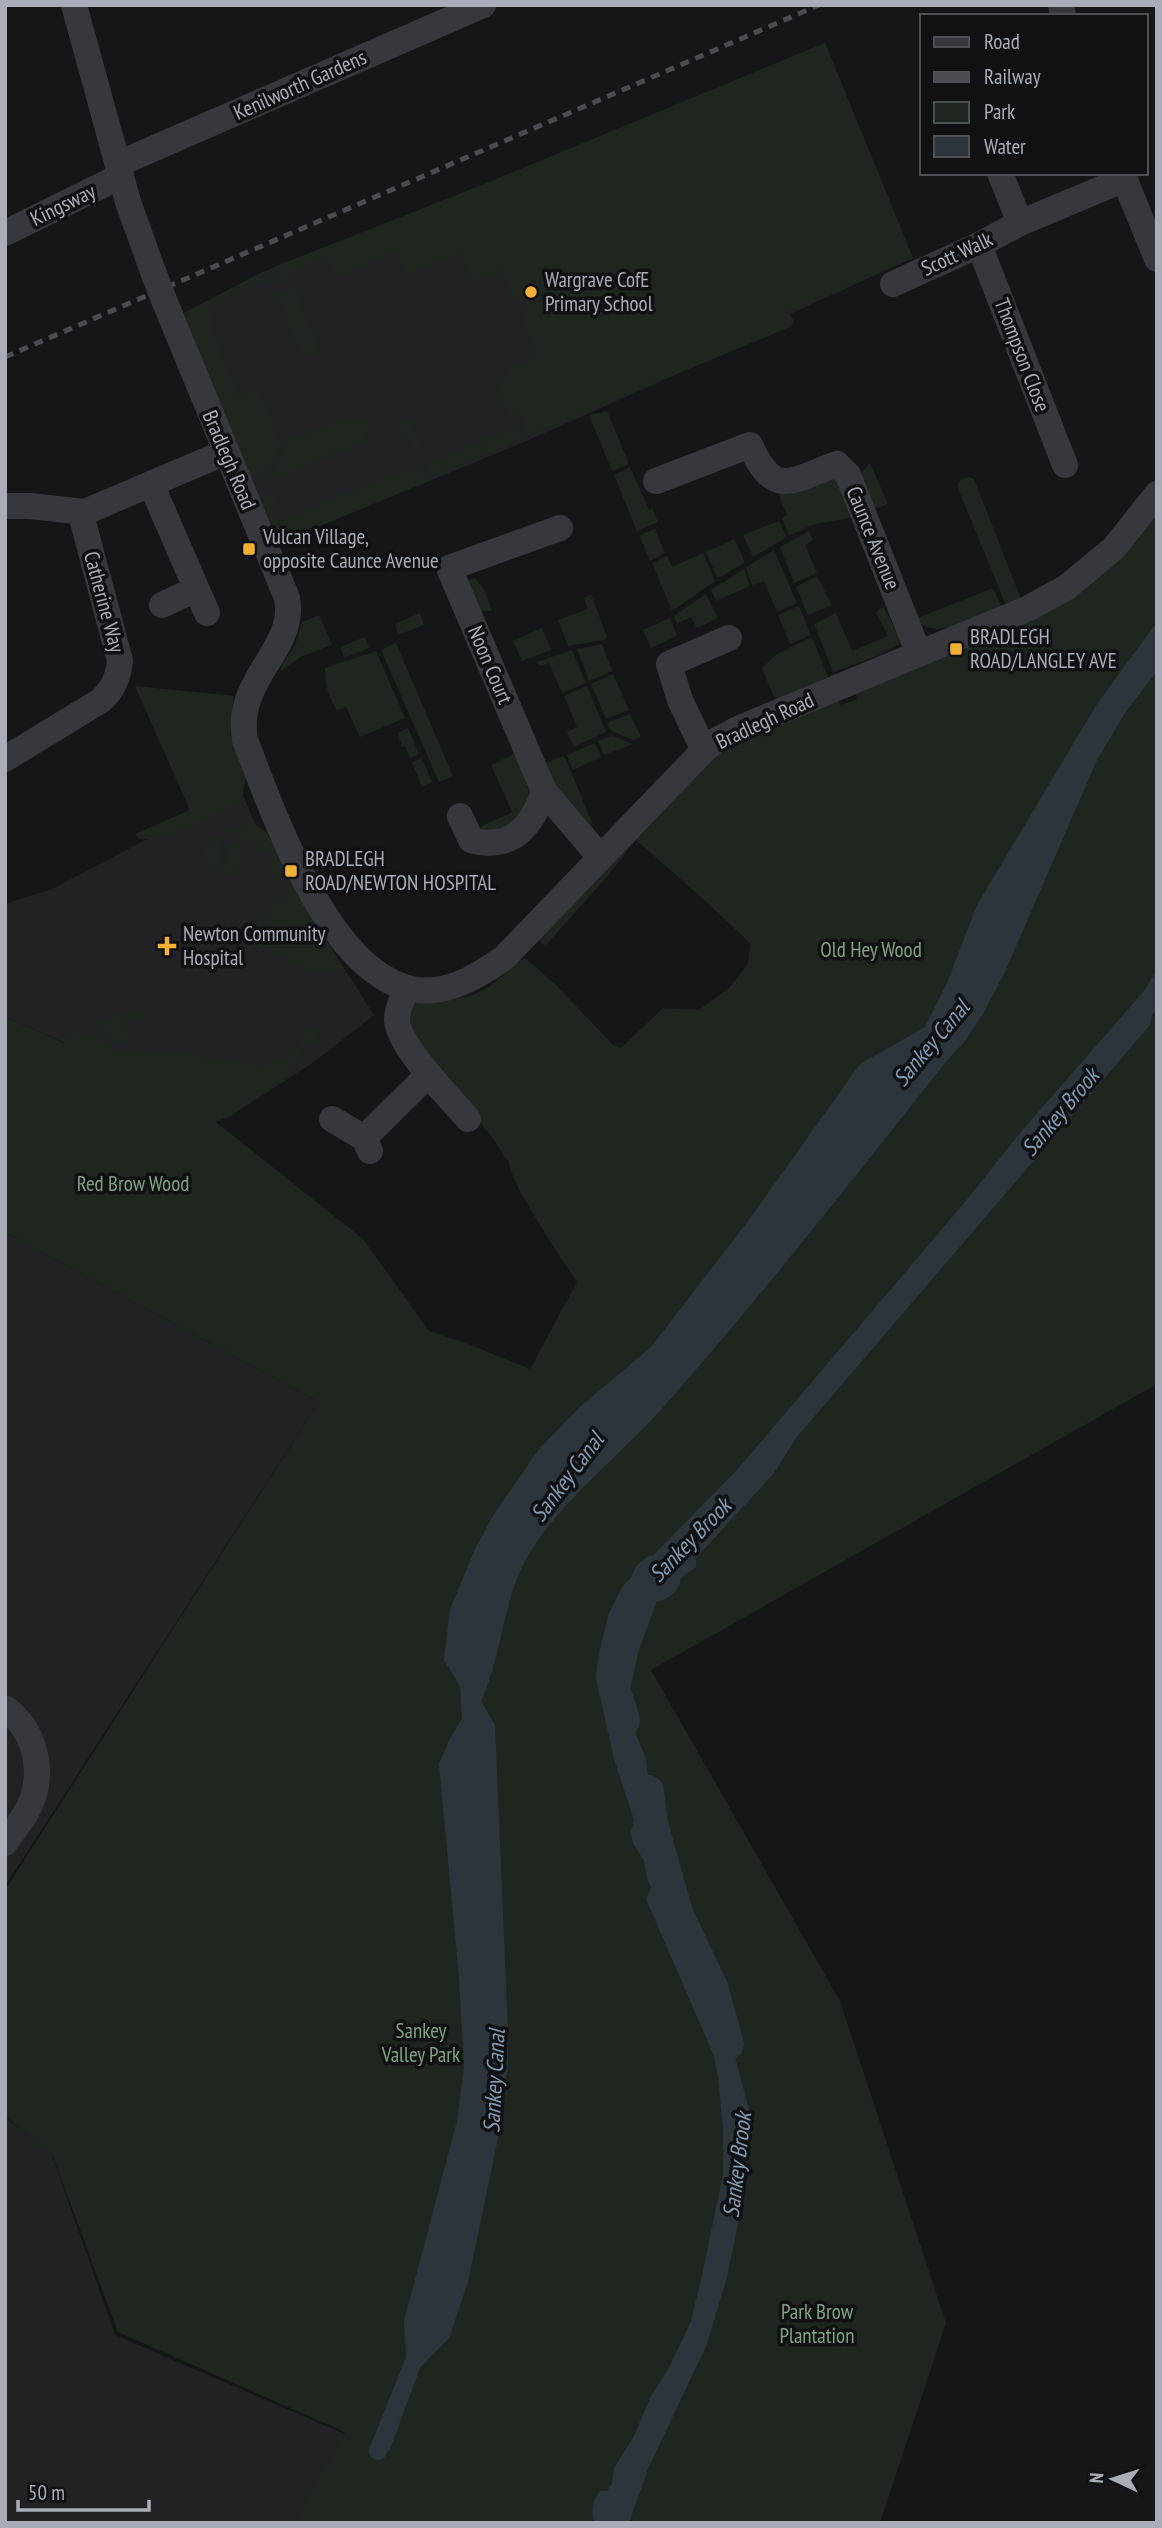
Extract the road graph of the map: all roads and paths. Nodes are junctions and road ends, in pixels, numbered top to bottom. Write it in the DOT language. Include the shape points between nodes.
graph roads {
  1 [pos="74,5"];
  2 [pos="483,5"];
  3 [pos="119,170"];
  4 [pos="1001,175"];
  5 [pos="1124,176"];
  6 [pos="1020,223"];
  7 [pos="5,233"];
  8 [pos="979,245"];
  9 [pos="1157,259"];
  10 [pos="893,284"];
  11 [pos="226,452"];
  12 [pos="1065,465"];
  13 [pos="656,481"];
  14 [pos="151,484"];
  15 [pos="1157,494"];
  16 [pos="5,506"];
  17 [pos="85,512"];
  18 [pos="559,528"];
  19 [pos="162,605"];
  20 [pos="729,638"];
  21 [pos="919,654"];
  22 [pos="704,750"];
  23 [pos="5,759"];
  24 [pos="544,791"];
  25 [pos="460,816"];
  26 [pos="600,857"];
  27 [pos="407,988"];
  28 [pos="429,1074"];
  29 [pos="332,1119"];
  30 [pos="468,1119"];
  31 [pos="5,1708"];
  32 [pos="5,1843"];
  1 -- 3 [label="street, Bradlegh Road"];
  2 -- 3 [label="street, Kenilworth Gardens"];
  3 -- 7 [label="street, Kingsway"];
  3 -- 11 [label="street, Bradlegh Road, bridge" via="135,228"];
  4 -- 6 [label="street"];
  5 -- 6 [label="street, Scott Walk"];
  5 -- 9 [label="street"];
  6 -- 8 [label="street, Scott Walk"];
  8 -- 10 [label="street, Scott Walk"];
  8 -- 12 [label="street, Thompson Close"];
  11 -- 14 [label="street"];
  11 -- 27 [label="street, Bradlegh Road" via="289,608 282,637 246,703 245,740 275,818 333,928 377,974"];
  13 -- 21 [label="street, Caunce Avenue" via="750,445 760,467 779,481 836,464 848,475"];
  14 -- 17 [label="street"];
  14 -- 19 [label="street" via="201,601"];
  15 -- 21 [label="street, Bradlegh Road" via="1114,548 1067,587 1030,608"];
  16 -- 17 [label="street"];
  17 -- 23 [label="street, Catherine Way" via="83,523 120,661 117,680 100,701"];
  18 -- 24 [label="street, Noon Court" via="449,568"];
  20 -- 22 [label="street" via="669,664"];
  21 -- 22 [label="street, Bradlegh Road" via="740,728"];
  22 -- 26 [label="street, Bradlegh Road"];
  24 -- 25 [label="street" via="526,825 501,843 471,840"];
  24 -- 26 [label="street, Noon Court"];
  26 -- 27 [label="street, Bradlegh Road" via="505,957 486,970 455,985"];
  27 -- 28 [label="street" via="396,1021 401,1036"];
  28 -- 29 [label="street" via="367,1144"];
  28 -- 30 [label="street"];
  31 -- 32 [label="street" via="26,1732 37,1760 27,1811"];
}
